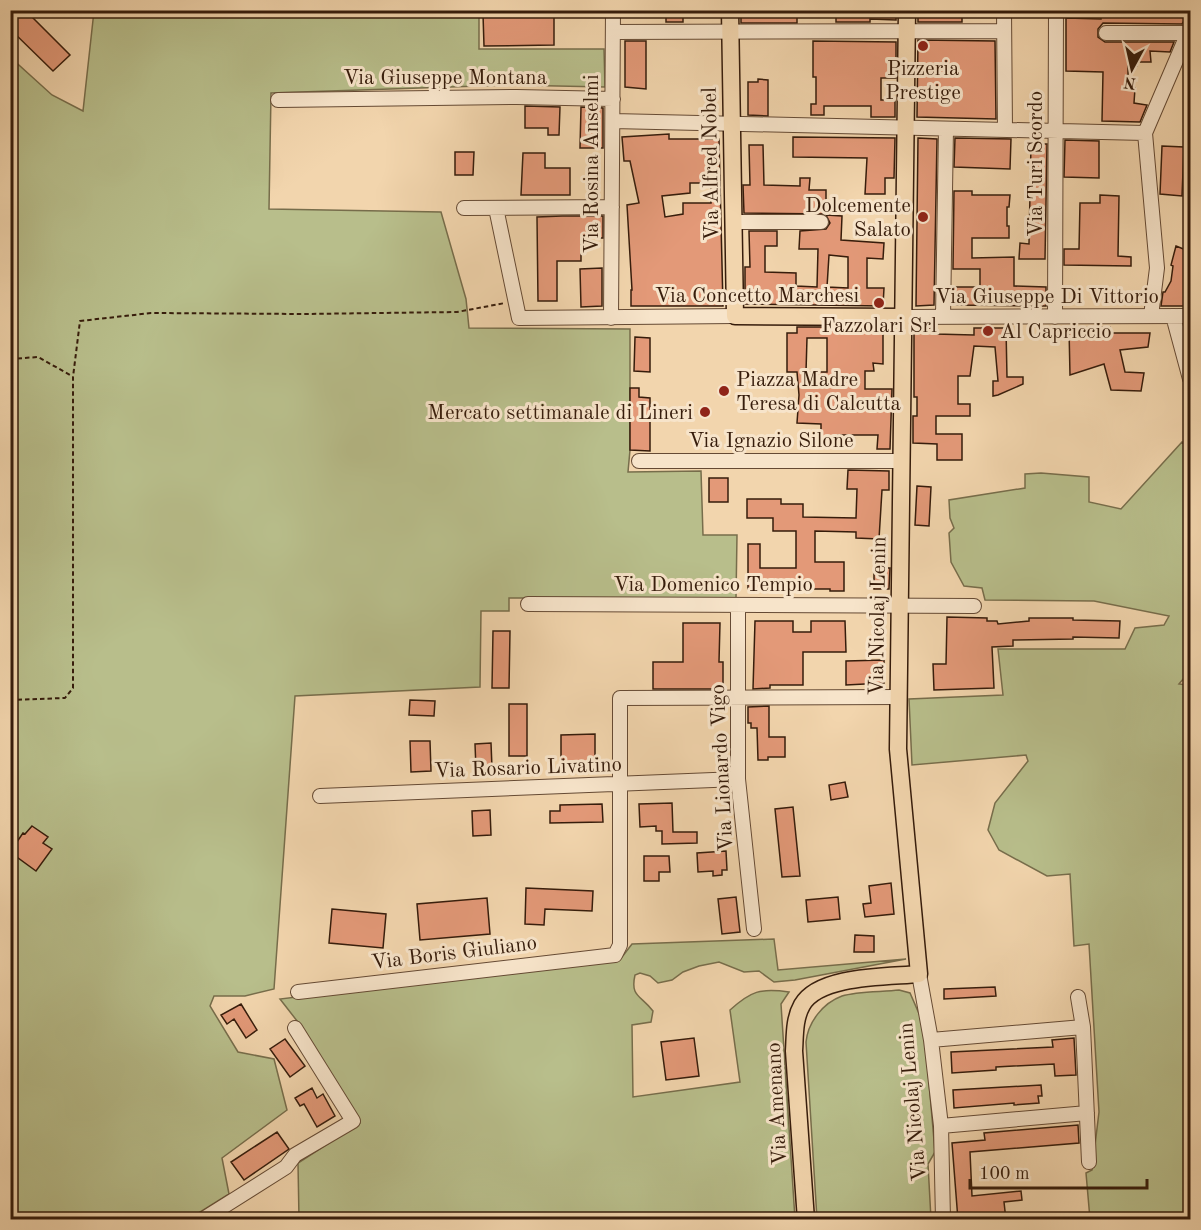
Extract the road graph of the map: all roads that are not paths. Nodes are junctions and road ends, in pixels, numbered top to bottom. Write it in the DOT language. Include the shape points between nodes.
graph roads {
  1 [pos="613,10"];
  2 [pos="730,10"];
  3 [pos="907,10"];
  4 [pos="1004,10"];
  5 [pos="1056,10"];
  6 [pos="1004,31"];
  7 [pos="1190,31"];
  8 [pos="613,32"];
  9 [pos="730,32"];
  10 [pos="907,32"];
  11 [pos="1106,33"];
  12 [pos="613,99"];
  13 [pos="278,100"];
  14 [pos="613,121"];
  15 [pos="732,124"];
  16 [pos="906,129"];
  17 [pos="946,129"];
  18 [pos="1005,130"];
  19 [pos="1056,131"];
  20 [pos="1145,133"];
  21 [pos="612,207"];
  22 [pos="464,208"];
  23 [pos="496,208"];
  24 [pos="734,222"];
  25 [pos="821,222"];
  26 [pos="735,316"];
  27 [pos="1151,316"];
  28 [pos="1173,316"];
  29 [pos="1191,316"];
  30 [pos="1054,317"];
  31 [pos="611,318"];
  32 [pos="904,318"];
  33 [pos="943,318"];
  34 [pos="1191,379"];
  35 [pos="639,461"];
  36 [pos="902,461"];
  37 [pos="528,604"];
  38 [pos="738,605"];
  39 [pos="899,606"];
  40 [pos="974,606"];
  41 [pos="738,697"];
  42 [pos="899,697"];
  43 [pos="738,779"];
  44 [pos="619,785"];
  45 [pos="320,796"];
  46 [pos="754,929"];
  47 [pos="920,974"];
  48 [pos="298,992"];
  49 [pos="1078,997"];
  50 [pos="1083,1027"];
  51 [pos="295,1028"];
  52 [pos="931,1040"];
  53 [pos="1087,1113"];
  54 [pos="941,1126"];
  55 [pos="1089,1162"];
  56 [pos="202,1220"];
  57 [pos="806,1220"];
  58 [pos="943,1220"];
  1 -- 8 [label="street, Via Rosina Anselmi"];
  2 -- 9 [label="main road, Via Alfred Nobel"];
  3 -- 10 [label="main road, Via Nicolaj Lenin"];
  4 -- 6 [label="street"];
  5 -- 19 [label="street, Via Turi Scordo"];
  6 -- 10 [label="street"];
  6 -- 18 [label="street"];
  7 -- 11 [label="street"];
  7 -- 20 [label="street"];
  8 -- 9 [label="street"];
  8 -- 12 [label="street, Via Rosina Anselmi"];
  9 -- 10 [label="street"];
  9 -- 15 [label="main road, Via Alfred Nobel"];
  10 -- 16 [label="main road, Via Nicolaj Lenin"];
  12 -- 13 [label="street, Via Giuseppe Montana"];
  12 -- 14 [label="street, Via Rosina Anselmi"];
  14 -- 15 [label="street"];
  14 -- 21 [label="street, Via Rosina Anselmi"];
  15 -- 16 [label="street"];
  15 -- 24 [label="main road, Via Alfred Nobel"];
  16 -- 17 [label="street"];
  16 -- 32 [label="main road, Via Nicolaj Lenin"];
  17 -- 18 [label="street"];
  17 -- 33 [label="street"];
  18 -- 19 [label="street"];
  19 -- 20 [label="street"];
  19 -- 30 [label="street, Via Turi Scordo"];
  20 -- 27 [label="street" via="1157,268"];
  21 -- 23 [label="street"];
  21 -- 31 [label="street, Via Rosina Anselmi"];
  22 -- 23 [label="street"];
  23 -- 31 [label="street, Via Concetto Marchesi" via="519,318"];
  24 -- 25 [label="street"];
  24 -- 26 [label="main road, Via Alfred Nobel"];
  26 -- 31 [label="street, Via Concetto Marchesi"];
  26 -- 32 [label="main road, Via Concetto Marchesi"];
  27 -- 28 [label="street, Via Giuseppe Di Vittorio"];
  27 -- 30 [label="street, Via Giuseppe Di Vittorio"];
  28 -- 29 [label="street, Via Giuseppe Di Vittorio"];
  28 -- 34 [label="street"];
  30 -- 33 [label="street, Via Giuseppe Di Vittorio"];
  32 -- 33 [label="street, Via Giuseppe Di Vittorio"];
  32 -- 36 [label="main road, Via Nicolaj Lenin"];
  35 -- 36 [label="street, Via Ignazio Silone"];
  36 -- 39 [label="main road, Via Nicolaj Lenin"];
  37 -- 38 [label="street, Via Domenico Tempio"];
  38 -- 39 [label="street, Via Domenico Tempio"];
  38 -- 41 [label="street, Via Lionardo Vigo"];
  39 -- 40 [label="street, Via Domenico Tempio"];
  39 -- 42 [label="main road, Via Nicolaj Lenin"];
  41 -- 42 [label="street"];
  41 -- 43 [label="street, Via Lionardo Vigo"];
  41 -- 44 [label="street" via="620,699"];
  42 -- 47 [label="main road, Via Nicolaj Lenin" via="898,749"];
  43 -- 44 [label="street, Via Rosario Livatino"];
  43 -- 46 [label="street, Via Lionardo Vigo"];
  44 -- 45 [label="street, Via Rosario Livatino"];
  44 -- 48 [label="street, Via Boris Giuliano" via="620,945 615,955"];
  47 -- 52 [label="street, Via Nicolaj Lenin"];
  47 -- 57 [label="main road, Via Amenano" via="835,982 810,995 802,1005 794,1051"];
  49 -- 50 [label="street"];
  50 -- 52 [label="street"];
  50 -- 53 [label="street"];
  51 -- 56 [label="street" via="353,1121"];
  52 -- 54 [label="street, Via Nicolaj Lenin"];
  53 -- 54 [label="street"];
  53 -- 55 [label="street"];
  54 -- 58 [label="street, Via Nicolaj Lenin"];
}
